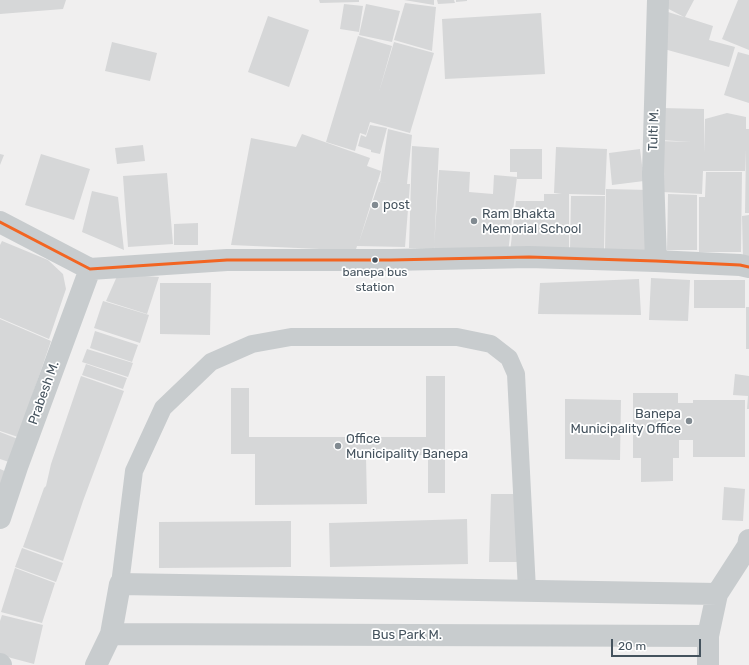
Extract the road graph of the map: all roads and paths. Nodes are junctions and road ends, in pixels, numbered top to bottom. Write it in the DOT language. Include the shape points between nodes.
graph roads {
  1 [pos="658,0"];
  2 [pos="0,222"];
  3 [pos="656,261"];
  4 [pos="749,267"];
  5 [pos="90,269"];
  6 [pos="8,464"];
  7 [pos="0,518"];
  8 [pos="749,540"];
  9 [pos="120,584"];
  10 [pos="527,590"];
  11 [pos="717,594"];
  12 [pos="111,634"];
  13 [pos="708,636"];
  14 [pos="96,665"];
  15 [pos="708,665"];
  1 -- 3 [label="street, Tulti M." via="653,174"];
  2 -- 5 [label="street"];
  3 -- 4 [label="street"];
  3 -- 5 [label="street" via="529,257 227,260"];
  5 -- 6 [label="street, Prabesh M."];
  6 -- 7 [label="street, Prabesh M."];
  8 -- 11 [label="street" via="748,546"];
  9 -- 10 [label="street"];
  9 -- 10 [label="lane" via="134,470 163,408 211,362 252,344 291,337 458,337 491,344 508,358 516,374"];
  9 -- 12 [label="street"];
  10 -- 11 [label="street"];
  11 -- 13 [label="street"];
  12 -- 13 [label="street, Bus Park M."];
  12 -- 14 [label="street"];
  13 -- 15 [label="street"];
}
